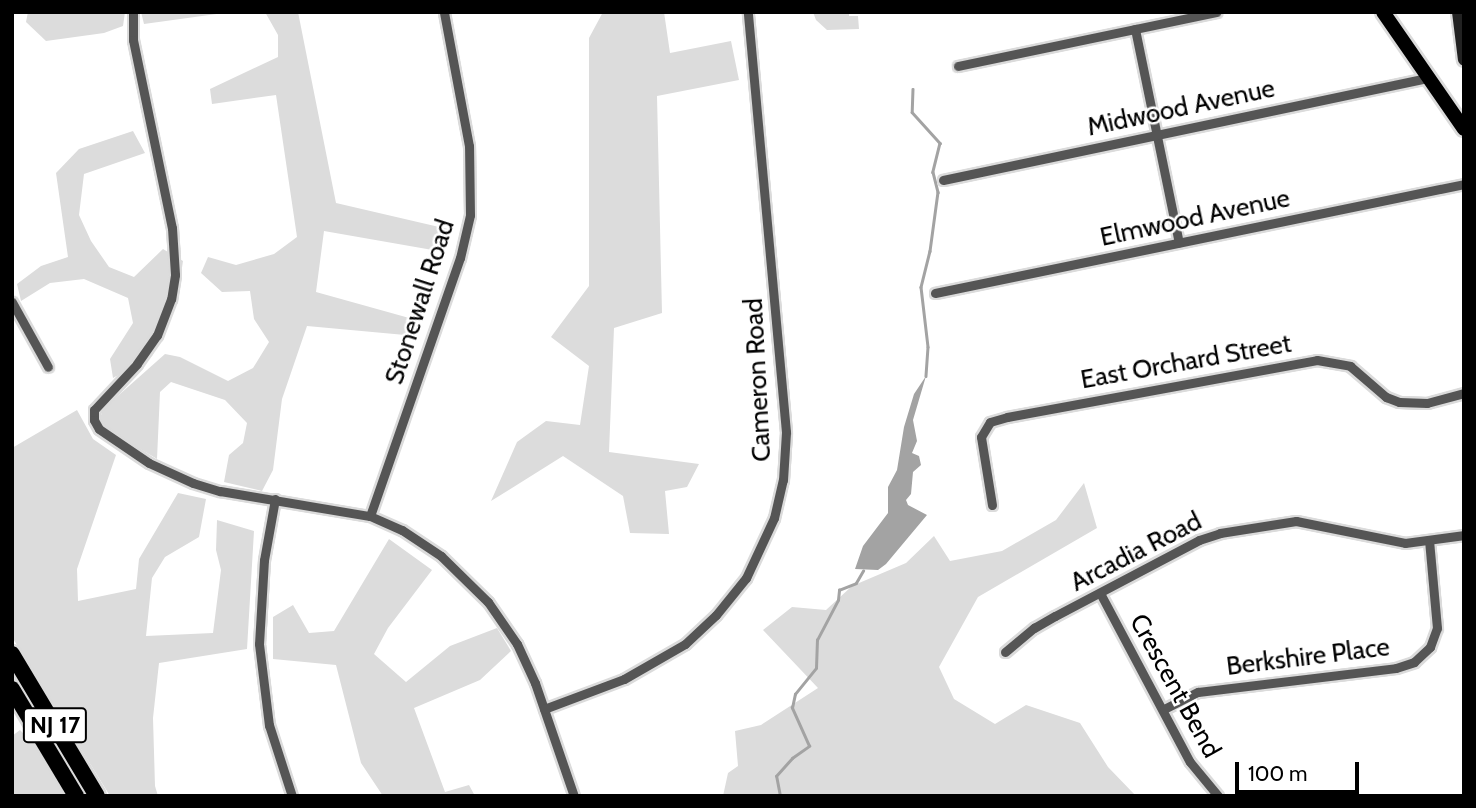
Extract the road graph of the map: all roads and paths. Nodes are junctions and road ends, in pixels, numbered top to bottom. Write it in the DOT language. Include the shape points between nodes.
graph roads {
  1 [pos="133,12"];
  2 [pos="444,12"];
  3 [pos="748,12"];
  4 [pos="1216,12"];
  5 [pos="1383,12"];
  6 [pos="1458,12"];
  7 [pos="1135,29"];
  8 [pos="1463,43"];
  9 [pos="1464,60"];
  10 [pos="958,66"];
  11 [pos="1428,78"];
  12 [pos="1459,112"];
  13 [pos="1464,129"];
  14 [pos="1157,135"];
  15 [pos="943,180"];
  16 [pos="1464,184"];
  17 [pos="1180,243"];
  18 [pos="935,293"];
  19 [pos="12,302"];
  20 [pos="48,367"];
  21 [pos="1464,393"];
  22 [pos="275,499"];
  23 [pos="992,505"];
  24 [pos="370,516"];
  25 [pos="1464,535"];
  26 [pos="1429,540"];
  27 [pos="1100,593"];
  28 [pos="1005,652"];
  29 [pos="12,654"];
  30 [pos="12,689"];
  31 [pos="544,709"];
  32 [pos="1164,709"];
  33 [pos="76,796"];
  34 [pos="97,796"];
  35 [pos="292,796"];
  36 [pos="574,796"];
  37 [pos="1218,796"];
  1 -- 22 [label="street" via="133,40 172,228 175,275 157,335 94,410 94,420 117,443 168,473 220,491"];
  2 -- 24 [label="street, Stonewall Road" via="469,146 470,215 460,258"];
  3 -- 31 [label="street, Cameron Road" via="786,432 775,515 746,578 692,638 645,669"];
  4 -- 7 [label="street"];
  5 -- 11 [label="main road"];
  6 -- 8 [label="street"];
  7 -- 10 [label="street"];
  7 -- 14 [label="street"];
  8 -- 9 [label="street"];
  11 -- 12 [label="main road"];
  11 -- 14 [label="street, Midwood Avenue"];
  12 -- 13 [label="main road"];
  14 -- 15 [label="street, Midwood Avenue"];
  14 -- 17 [label="street"];
  16 -- 17 [label="street, Elmwood Avenue"];
  17 -- 18 [label="street, Elmwood Avenue"];
  19 -- 20 [label="street"];
  21 -- 23 [label="street, East Orchard Street" via="1427,403 1399,402 1386,397 1350,366 1317,360 1007,416 990,422 981,437"];
  22 -- 24 [label="street"];
  22 -- 35 [label="street" via="260,591 260,654 269,726"];
  24 -- 31 [label="street" via="420,541 475,587 517,644"];
  25 -- 26 [label="street, Arcadia Road"];
  26 -- 27 [label="street, Arcadia Road" via="1382,540 1281,521 1199,540"];
  26 -- 32 [label="street, Berkshire Place" via="1437,628 1430,647 1414,662 1198,692"];
  27 -- 28 [label="street, Arcadia Road" via="1034,628"];
  27 -- 32 [label="street, Crescent Bend"];
  29 -- 34 [label="highway, NJ 17"];
  30 -- 33 [label="highway, NJ 17"];
  31 -- 36 [label="street"];
  32 -- 37 [label="street, Crescent Bend" via="1190,762"];
}
